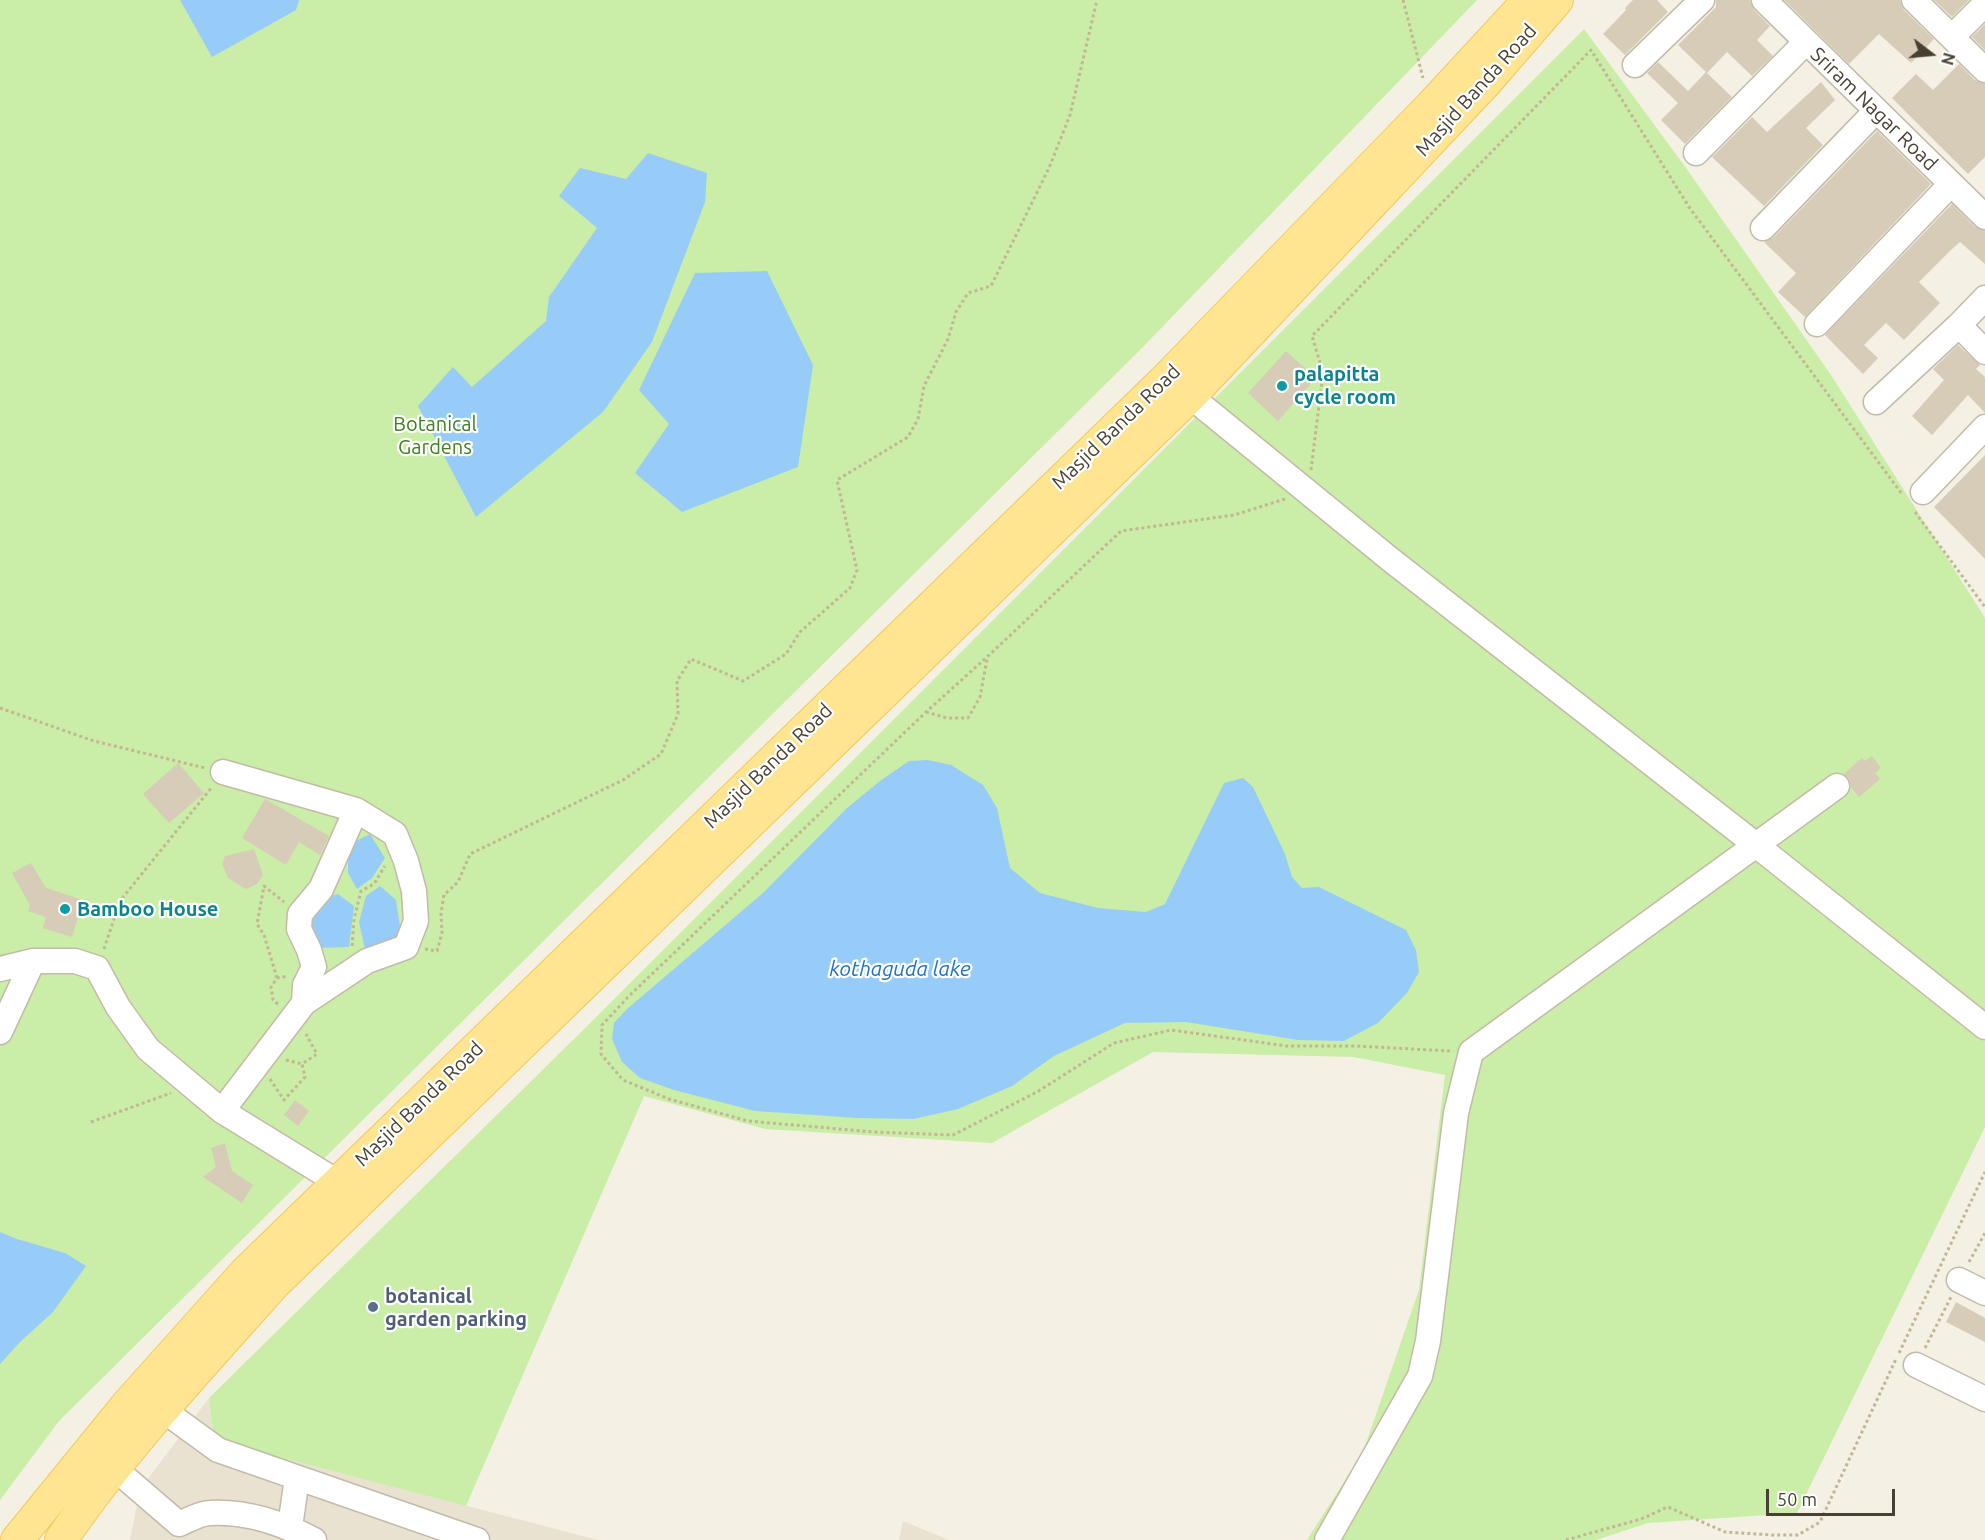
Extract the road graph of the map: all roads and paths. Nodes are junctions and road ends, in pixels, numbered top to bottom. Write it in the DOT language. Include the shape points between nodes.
graph roads {
  1 [pos="1097,0"];
  2 [pos="1403,0"];
  3 [pos="1529,0"];
  4 [pos="1557,0"];
  5 [pos="1702,0"];
  6 [pos="1764,0"];
  7 [pos="1914,0"];
  8 [pos="1985,4"];
  9 [pos="1952,37"];
  10 [pos="1509,39"];
  11 [pos="1806,42"];
  12 [pos="1635,65"];
  13 [pos="1985,70"];
  14 [pos="1431,106"];
  15 [pos="1876,111"];
  16 [pos="1696,153"];
  17 [pos="1951,184"];
  18 [pos="1985,217"];
  19 [pos="1763,228"];
  20 [pos="1985,298"];
  21 [pos="1817,324"];
  22 [pos="1959,325"];
  23 [pos="1985,352"];
  24 [pos="1190,396"];
  25 [pos="1876,402"];
  26 [pos="1985,427"];
  27 [pos="1308,492"];
  28 [pos="1915,502"];
  29 [pos="1985,607"];
  30 [pos="987,657"];
  31 [pos="0,708"];
  32 [pos="926,712"];
  33 [pos="223,772"];
  34 [pos="1837,786"];
  35 [pos="356,810"];
  36 [pos="1756,845"];
  37 [pos="374,884"];
  38 [pos="300,914"];
  39 [pos="353,931"];
  40 [pos="406,948"];
  41 [pos="33,961"];
  42 [pos="97,968"];
  43 [pos="0,969"];
  44 [pos="277,978"];
  45 [pos="300,1008"];
  46 [pos="1985,1027"];
  47 [pos="0,1032"];
  48 [pos="1470,1052"];
  49 [pos="280,1063"];
  50 [pos="302,1064"];
  51 [pos="272,1072"];
  52 [pos="193,1086"];
  53 [pos="222,1111"];
  54 [pos="91,1122"];
  55 [pos="416,1145"];
  56 [pos="1985,1172"];
  57 [pos="339,1183"];
  58 [pos="1985,1233"];
  59 [pos="1959,1280"];
  60 [pos="1985,1293"];
  61 [pos="1916,1365"];
  62 [pos="1985,1399"];
  63 [pos="163,1410"];
  64 [pos="114,1468"];
  65 [pos="297,1478"];
  66 [pos="290,1527"];
  67 [pos="177,1532"];
  68 [pos="17,1540"];
  69 [pos="42,1540"];
  70 [pos="61,1540"];
  71 [pos="314,1540"];
  72 [pos="477,1540"];
  73 [pos="1327,1540"];
  74 [pos="1566,1540"];
  1 -- 40 [label="path" via="1070,115 1049,168 991,286 968,293 956,312 948,339 924,386 918,419 908,437 837,480 857,570 850,588 800,632 786,654 743,681 691,659 677,681 678,714 661,754 623,780 470,855 458,882 444,895 437,951"];
  2 -- 14 [label="path"];
  3 -- 10 [label="main road, Masjid Banda Road"];
  4 -- 10 [label="main road, Masjid Banda Road"];
  5 -- 12 [label="street"];
  6 -- 11 [label="street, Sriram Nagar Road"];
  7 -- 9 [label="street"];
  8 -- 9 [label="street"];
  9 -- 13 [label="street"];
  10 -- 14 [label="main road, Masjid Banda Road"];
  10 -- 24 [label="main road, Masjid Banda Road" via="1486,82"];
  11 -- 15 [label="street, Sriram Nagar Road"];
  11 -- 16 [label="street"];
  14 -- 57 [label="main road, Masjid Banda Road" via="1164,381"];
  15 -- 17 [label="street, Sriram Nagar Road"];
  15 -- 19 [label="street"];
  17 -- 18 [label="street, Sriram Nagar Road"];
  17 -- 21 [label="street"];
  20 -- 22 [label="street"];
  22 -- 23 [label="street"];
  22 -- 25 [label="street"];
  24 -- 27 [label="street"];
  24 -- 55 [label="main road, Masjid Banda Road"];
  26 -- 28 [label="street"];
  27 -- 28 [label="path" via="1323,374 1312,336 1591,50 1689,207"];
  27 -- 30 [label="path" via="1234,514 1121,531"];
  27 -- 36 [label="street"];
  28 -- 29 [label="path"];
  30 -- 32 [label="path"];
  30 -- 32 [label="path" via="980,697 968,718"];
  31 -- 33 [label="path" via="94,741"];
  32 -- 48 [label="path" via="602,1025 602,1054 623,1080 669,1100 748,1121 953,1135 1037,1092 1114,1043 1171,1030 1287,1046"];
  33 -- 35 [label="street"];
  33 -- 42 [label="path" via="120,901"];
  34 -- 36 [label="street"];
  35 -- 38 [label="street" via="321,889"];
  35 -- 40 [label="street" via="395,834 406,861 416,921"];
  36 -- 46 [label="street"];
  36 -- 48 [label="street"];
  37 -- 39 [label="path" via="361,891"];
  38 -- 44 [label="path" via="264,886 257,924"];
  38 -- 45 [label="street" via="299,929 314,967"];
  40 -- 45 [label="street" via="367,961"];
  41 -- 42 [label="street" via="75,961"];
  41 -- 43 [label="street"];
  41 -- 47 [label="street"];
  42 -- 52 [label="street" via="118,1007 148,1049"];
  45 -- 50 [label="path" via="317,1054"];
  45 -- 53 [label="street"];
  48 -- 73 [label="street" via="1456,1113 1428,1341 1420,1376"];
  49 -- 50 [label="path" via="285,1060"];
  50 -- 51 [label="path" via="305,1077 284,1100 269,1078"];
  52 -- 53 [label="street"];
  52 -- 54 [label="path"];
  53 -- 57 [label="street"];
  55 -- 63 [label="main road, Masjid Banda Road" via="275,1283"];
  55 -- 69 [label="main road" via="372,1173 217,1322 155,1392"];
  56 -- 74 [label="path" via="1820,1522 1798,1535 1725,1532 1668,1507 1641,1519"];
  57 -- 68 [label="main road, Masjid Banda Road" via="245,1273 127,1405"];
  58 -- 59 [label="path"];
  59 -- 60 [label="street"];
  59 -- 61 [label="path"];
  61 -- 62 [label="street"];
  63 -- 64 [label="main road, Masjid Banda Road"];
  63 -- 65 [label="street" via="218,1450"];
  64 -- 67 [label="street"];
  64 -- 70 [label="main road, Masjid Banda Road"];
  65 -- 66 [label="street"];
  65 -- 72 [label="street"];
  66 -- 67 [label="street" via="250,1515 208,1512"];
  66 -- 71 [label="street"];
}
